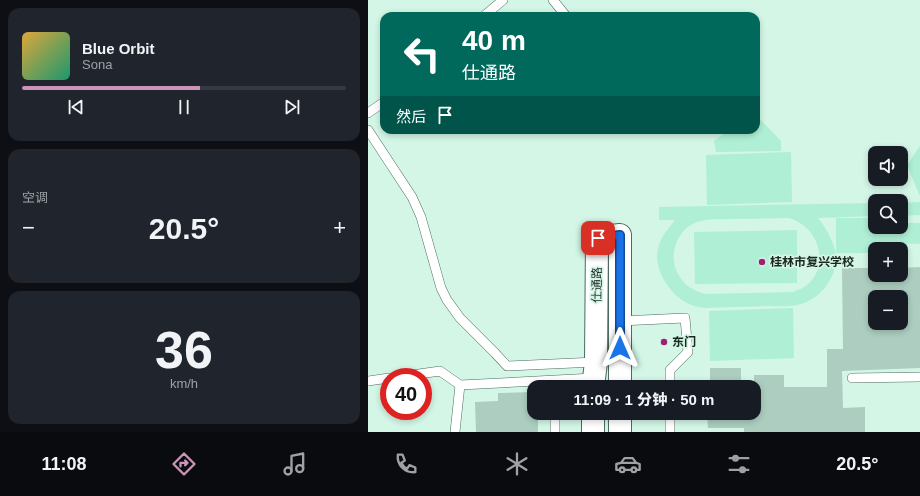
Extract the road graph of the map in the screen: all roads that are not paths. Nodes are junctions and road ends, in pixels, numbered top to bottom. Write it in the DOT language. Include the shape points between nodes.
graph roads {
  1 [pos="503,0"];
  2 [pos="553,0"];
  3 [pos="489,12"];
  4 [pos="563,12"];
  5 [pos="380,105"];
  6 [pos="368,113"];
  7 [pos="368,130"];
  8 [pos="620,321"];
  9 [pos="432,372"];
  10 [pos="594,375"];
  11 [pos="920,377"];
  12 [pos="852,378"];
  13 [pos="380,379"];
  14 [pos="572,380"];
  15 [pos="620,380"];
  16 [pos="670,380"];
  17 [pos="368,381"];
  18 [pos="527,384"];
  19 [pos="460,385"];
  20 [pos="555,420"];
  21 [pos="593,420"];
  22 [pos="620,420"];
  23 [pos="670,420"];
  24 [pos="455,432"];
  25 [pos="555,432"];
  26 [pos="593,432"];
  27 [pos="620,432"];
  28 [pos="670,432"];
  1 -- 3 [label="lane"];
  2 -- 4 [label="lane"];
  5 -- 6 [label="lane"];
  7 -- 10 [label="lane" via="412,198 421,217 442,288 460,318 507,366"];
  8 -- 10 [label="street, 仕通路" via="620,235 598,238"];
  8 -- 15 [label="street, 仕通路"];
  8 -- 16 [label="lane" via="685,318 688,352 670,370"];
  9 -- 19 [label="lane" via="440,371"];
  10 -- 14 [label="lane"];
  11 -- 12 [label="lane"];
  13 -- 17 [label="lane"];
  18 -- 19 [label="lane"];
  19 -- 24 [label="lane"];
  20 -- 25 [label="lane"];
  21 -- 26 [label="street"];
  22 -- 27 [label="street"];
  23 -- 28 [label="lane"];
}
